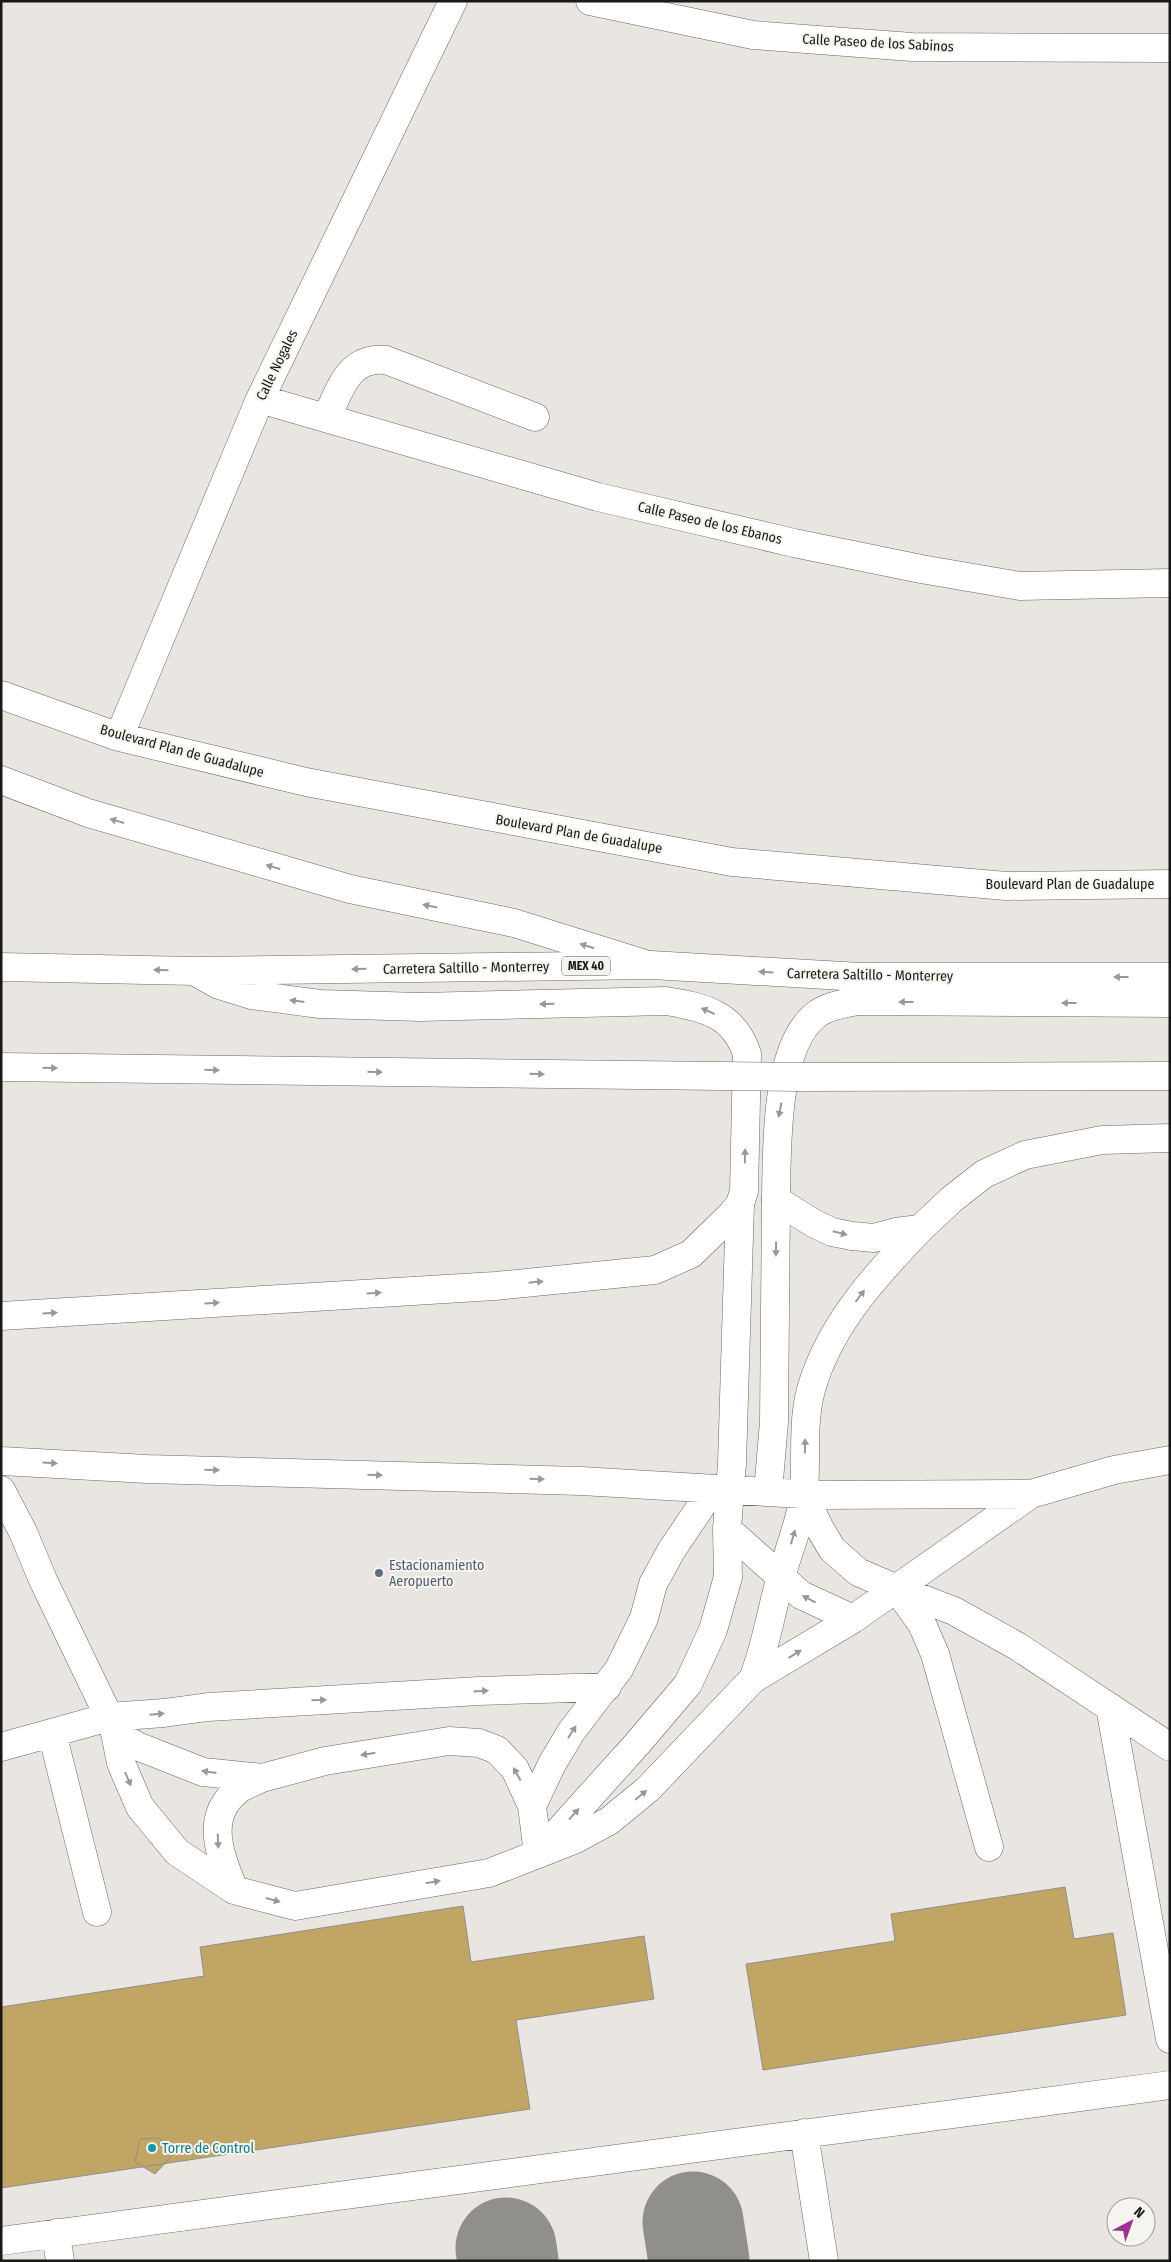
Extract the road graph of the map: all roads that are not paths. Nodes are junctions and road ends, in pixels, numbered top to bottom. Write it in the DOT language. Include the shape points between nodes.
graph roads {
  1 [pos="453,1"];
  2 [pos="590,1"];
  3 [pos="1170,48"];
  4 [pos="260,399"];
  5 [pos="535,417"];
  6 [pos="326,418"];
  7 [pos="1170,583"];
  8 [pos="1,695"];
  9 [pos="120,737"];
  10 [pos="1,780"];
  11 [pos="1170,884"];
  12 [pos="651,966"];
  13 [pos="1,967"];
  14 [pos="194,971"];
  15 [pos="1170,977"];
  16 [pos="1170,1003"];
  17 [pos="1,1067"];
  18 [pos="1170,1076"];
  19 [pos="1170,1138"];
  20 [pos="776,1200"];
  21 [pos="740,1204"];
  22 [pos="920,1229"];
  23 [pos="2,1317"];
  24 [pos="1170,1460"];
  25 [pos="1,1461"];
  26 [pos="1,1490"];
  27 [pos="721,1490"];
  28 [pos="768,1492"];
  29 [pos="804,1494"];
  30 [pos="1031,1494"];
  31 [pos="727,1529"];
  32 [pos="780,1579"];
  33 [pos="897,1589"];
  34 [pos="853,1619"];
  35 [pos="753,1679"];
  36 [pos="607,1687"];
  37 [pos="1110,1707"];
  38 [pos="112,1725"];
  39 [pos="52,1733"];
  40 [pos="1168,1737"];
  41 [pos="1,1747"];
  42 [pos="262,1778"];
  43 [pos="532,1806"];
  44 [pos="989,1847"];
  45 [pos="538,1854"];
  46 [pos="234,1890"];
  47 [pos="97,1912"];
  48 [pos="1170,2039"];
  49 [pos="1170,2085"];
  50 [pos="804,2133"];
  51 [pos="56,2233"];
  52 [pos="1,2241"];
  53 [pos="60,2261"];
  54 [pos="824,2261"];
  1 -- 4 [label="main road, Calle Nogales"];
  2 -- 3 [label="main road, Calle Paseo de los Sabinos" via="752,35 912,47"];
  4 -- 6 [label="main road, Calle Paseo de los Ebanos"];
  4 -- 9 [label="main road, Calle Nogales"];
  5 -- 6 [label="main road" via="377,359 356,366 348,375"];
  6 -- 7 [label="main road, Calle Paseo de los Ebanos" via="598,497 922,570 1020,586"];
  8 -- 9 [label="main road, Boulevard Plan de Guadalupe"];
  9 -- 11 [label="main road, Boulevard Plan de Guadalupe" via="306,782 732,862 1006,886"];
  12 -- 10 [label="main road, one-way" via="514,923 350,889 88,813"];
  12 -- 14 [label="main road, Carretera Saltillo - Monterrey / MEX 40, one-way"];
  15 -- 12 [label="main road, Carretera Saltillo - Monterrey / MEX 40, one-way" via="860,977"];
  14 -- 13 [label="main road, Carretera Saltillo - Monterrey / MEX 40, one-way"];
  21 -- 14 [label="main road, one-way" via="744,1192 747,1054 742,1037 720,1017 696,1006 666,1001 420,1007 320,1004 251,995 219,985"];
  16 -- 20 [label="main road, one-way" via="857,1001 834,1005 818,1013 807,1024 792,1049 777,1125"];
  17 -- 18 [label="main road, one-way, bridge" via="784,1077"];
  19 -- 22 [label="main road" via="1102,1140 1025,1155 984,1174"];
  20 -- 22 [label="main road, one-way" via="815,1224 852,1236 874,1238"];
  20 -- 28 [label="main road, one-way" via="774,1422"];
  23 -- 21 [label="main road, one-way" via="495,1286 655,1270 691,1254 726,1222"];
  21 -- 27 [label="main road"];
  29 -- 22 [label="main road, one-way" via="805,1421 813,1380 846,1314 874,1278"];
  24 -- 30 [label="main road" via="1114,1470"];
  25 -- 27 [label="main road, one-way" via="581,1481"];
  26 -- 38 [label="main road"];
  27 -- 28 [label="main road"];
  27 -- 31 [label="main road"];
  27 -- 36 [label="main road" via="672,1551 653,1584 634,1642"];
  28 -- 29 [label="main road"];
  29 -- 30 [label="main road"];
  32 -- 29 [label="main road, one-way"];
  29 -- 33 [label="main road" via="832,1549 858,1572"];
  30 -- 33 [label="main road"];
  31 -- 32 [label="main road"];
  45 -- 31 [label="main road, one-way" via="688,1684 713,1630 728,1577"];
  34 -- 32 [label="main road, one-way" via="801,1595"];
  32 -- 35 [label="main road" via="764,1651"];
  33 -- 34 [label="main road"];
  33 -- 37 [label="main road" via="954,1611 1017,1646"];
  33 -- 44 [label="main road" via="922,1624 935,1654"];
  35 -- 34 [label="main road, one-way"];
  45 -- 35 [label="main road, one-way" via="609,1821 648,1789"];
  38 -- 36 [label="main road, one-way" via="270,1702"];
  43 -- 36 [label="main road, one-way" via="571,1732"];
  37 -- 40 [label="main road"];
  37 -- 48 [label="main road"];
  38 -- 39 [label="main road"];
  42 -- 38 [label="main road, one-way" via="203,1772 137,1746"];
  38 -- 46 [label="main road, one-way" via="121,1763 140,1807 177,1852"];
  39 -- 41 [label="main road"];
  39 -- 47 [label="main road"];
  43 -- 42 [label="main road, one-way" via="515,1769 497,1750 479,1743 449,1740 325,1761"];
  42 -- 46 [label="main road, one-way" via="237,1790 223,1809 218,1827 218,1852"];
  43 -- 45 [label="main road"];
  46 -- 45 [label="main road, one-way" via="295,1906 489,1872"];
  49 -- 50 [label="main road"];
  50 -- 51 [label="main road"];
  50 -- 54 [label="main road"];
  51 -- 52 [label="main road"];
  51 -- 53 [label="main road"];
}
